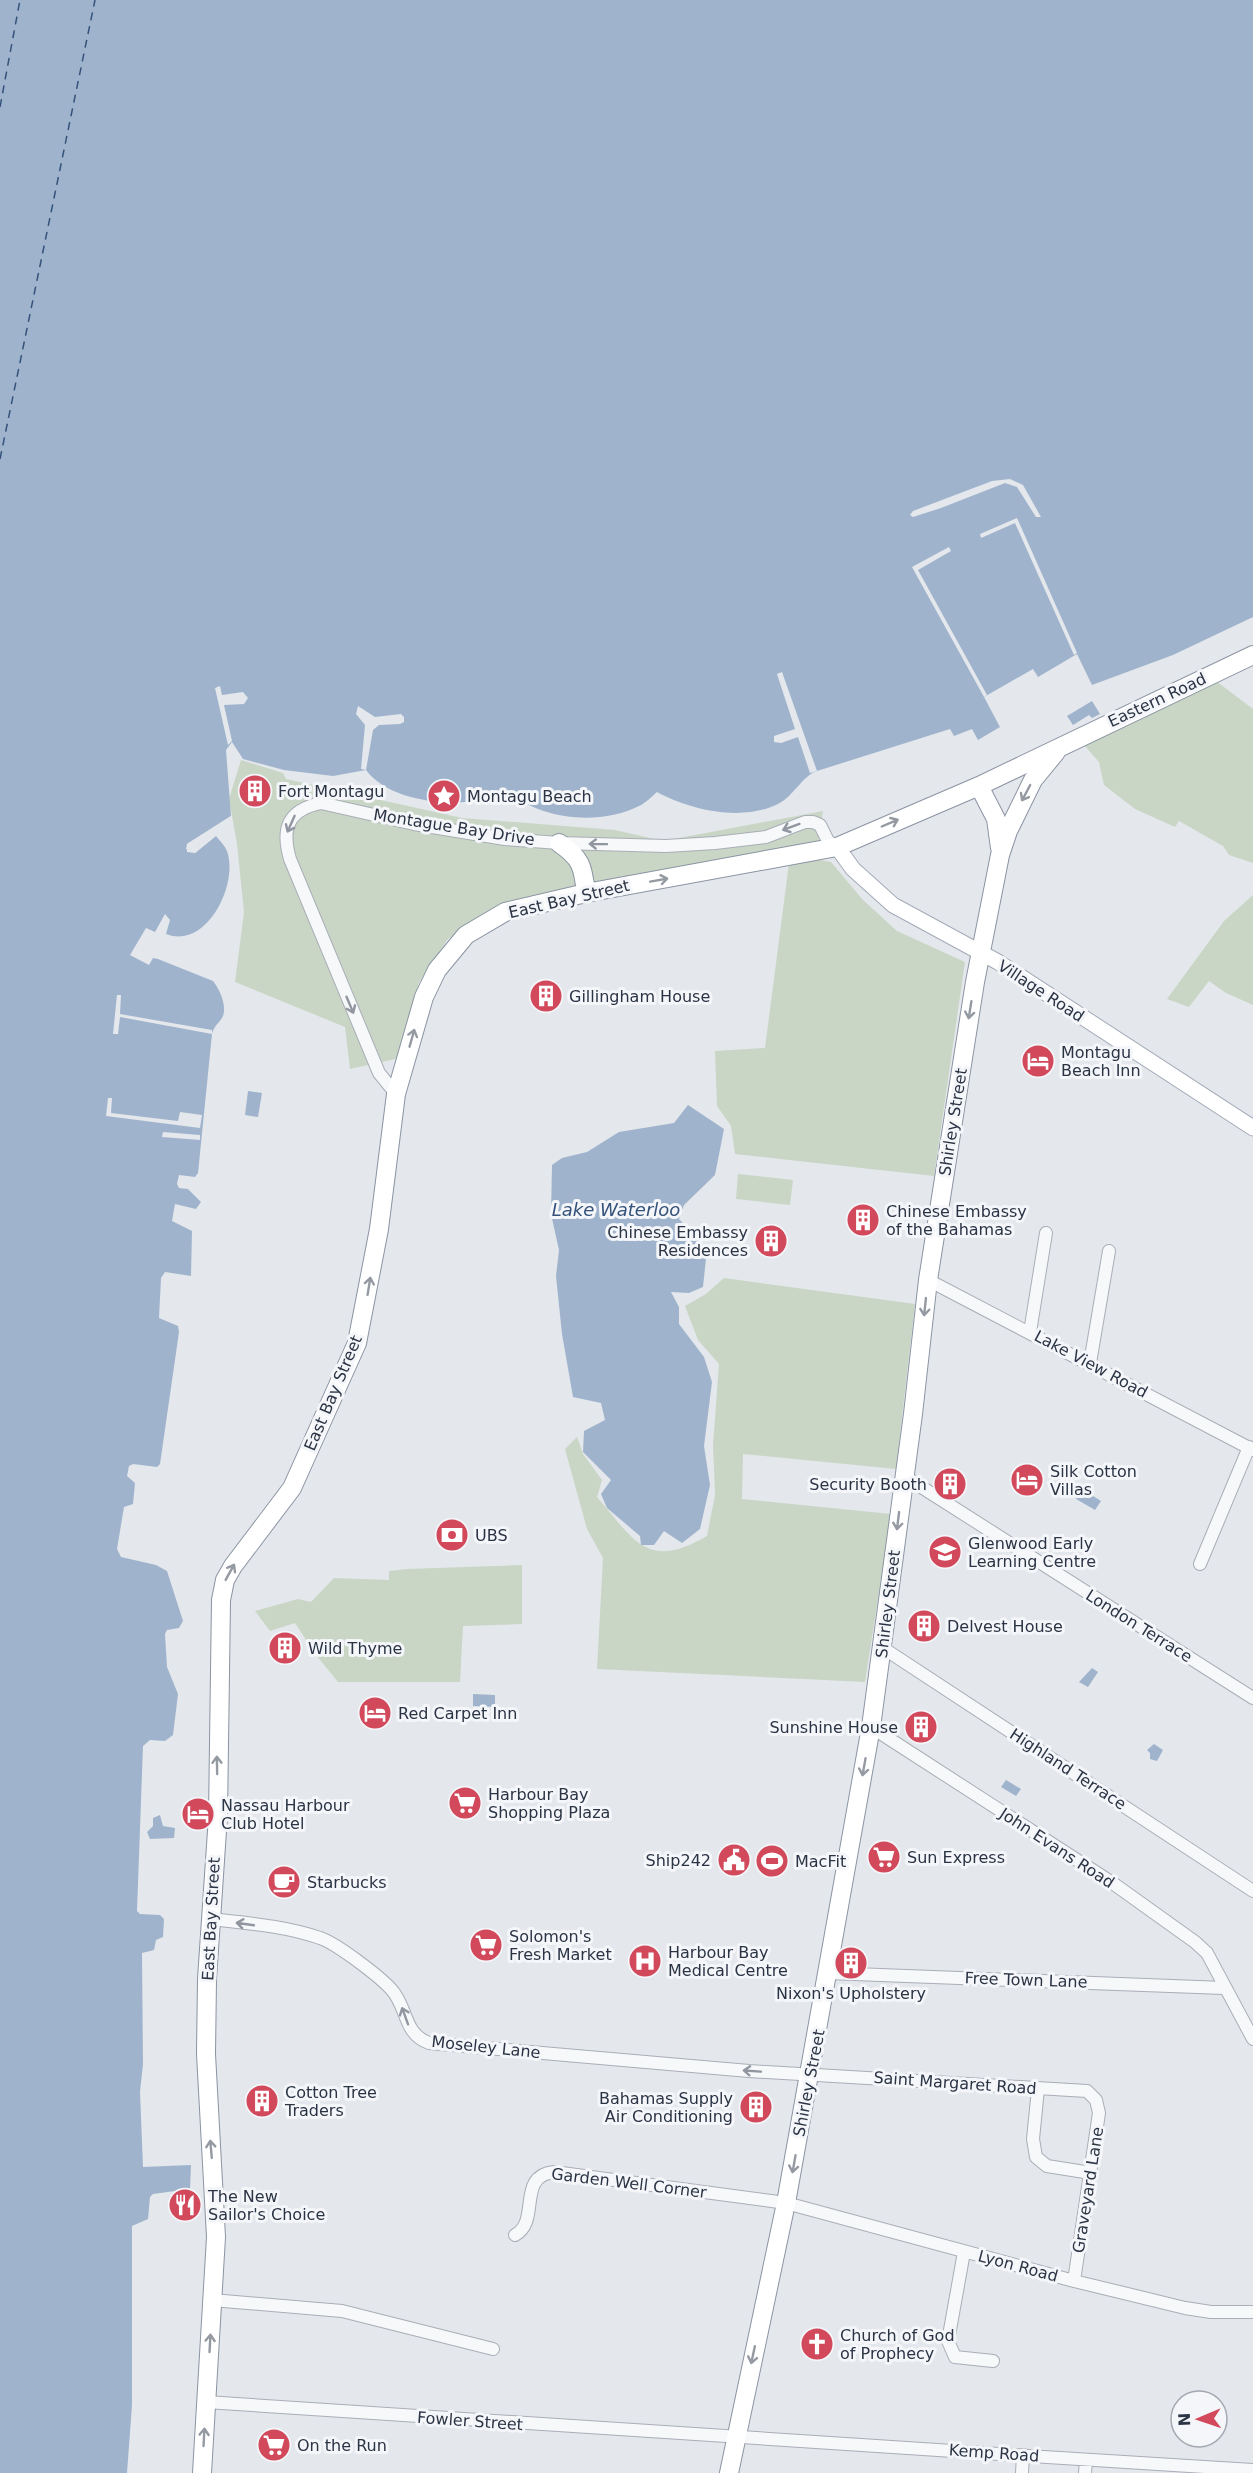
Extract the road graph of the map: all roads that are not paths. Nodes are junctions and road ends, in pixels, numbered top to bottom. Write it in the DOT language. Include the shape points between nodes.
graph roads {
  1 [pos="1253,655"];
  2 [pos="1061,746"];
  3 [pos="979,786"];
  4 [pos="559,843"];
  5 [pos="837,847"];
  6 [pos="1000,855"];
  7 [pos="586,893"];
  8 [pos="982,953"];
  9 [pos="396,1095"];
  10 [pos="1253,1128"];
  11 [pos="1046,1233"];
  12 [pos="1109,1251"];
  13 [pos="928,1280"];
  14 [pos="1030,1332"];
  15 [pos="1090,1363"];
  16 [pos="1251,1448"];
  17 [pos="904,1476"];
  18 [pos="1200,1564"];
  19 [pos="883,1648"];
  20 [pos="1253,1698"];
  21 [pos="871,1727"];
  22 [pos="1253,1891"];
  23 [pos="210,1919"];
  24 [pos="828,1973"];
  25 [pos="1224,1988"];
  26 [pos="1253,2039"];
  27 [pos="810,2073"];
  28 [pos="1038,2089"];
  29 [pos="1096,2100"];
  30 [pos="1091,2173"];
  31 [pos="786,2203"];
  32 [pos="515,2235"];
  33 [pos="964,2252"];
  34 [pos="1074,2281"];
  35 [pos="212,2300"];
  36 [pos="1253,2312"];
  37 [pos="493,2349"];
  38 [pos="993,2361"];
  39 [pos="206,2402"];
  40 [pos="735,2436"];
  41 [pos="1023,2455"];
  42 [pos="1086,2460"];
  43 [pos="1253,2470"];
  44 [pos="202,2473"];
  45 [pos="729,2473"];
  46 [pos="1022,2473"];
  47 [pos="1085,2473"];
  1 -- 2 [label="highway, Eastern Road"];
  2 -- 3 [label="highway, East Bay Street"];
  2 -- 6 [label="highway, Shirley Street, one-way" via="1033,780"];
  5 -- 3 [label="highway, East Bay Street, one-way"];
  3 -- 6 [label="highway" via="996,819"];
  5 -- 4 [label="street, Montague Bay Drive, one-way" via="813,822 766,837 715,843"];
  4 -- 7 [label="highway" via="576,855"];
  4 -- 9 [label="street, Montague Bay Drive, one-way" via="425,826 321,803 294,815 287,826 286,843 296,874 379,1073"];
  7 -- 5 [label="highway, East Bay Street, one-way"];
  5 -- 8 [label="main road, Village Road" via="853,869 893,905"];
  6 -- 8 [label="highway, Shirley Street"];
  9 -- 7 [label="highway, East Bay Street, one-way" via="424,997 449,952 466,935 505,912"];
  8 -- 10 [label="main road, Village Road"];
  8 -- 13 [label="highway, Shirley Street, one-way"];
  23 -- 9 [label="highway, East Bay Street, one-way" via="218,1816 219,1627 225,1580 292,1488 357,1343 379,1229"];
  11 -- 14 [label="street"];
  12 -- 15 [label="street"];
  13 -- 14 [label="street, Lake View Road"];
  13 -- 17 [label="highway, Shirley Street, one-way"];
  14 -- 15 [label="street, Lake View Road"];
  15 -- 16 [label="street, Lake View Road"];
  16 -- 18 [label="street"];
  17 -- 19 [label="highway, Shirley Street, one-way"];
  17 -- 20 [label="street, London Terrace"];
  19 -- 21 [label="highway, Shirley Street"];
  19 -- 22 [label="street, Highland Terrace"];
  21 -- 24 [label="highway, Shirley Street, one-way"];
  21 -- 25 [label="street, John Evans Road" via="1114,1884 1195,1942 1207,1953"];
  27 -- 23 [label="street, Moseley Lane, one-way" via="429,2043 412,2033 392,1990 321,1938"];
  35 -- 23 [label="highway, East Bay Street, one-way" via="216,2237 206,2054"];
  24 -- 25 [label="street, Free Town Lane"];
  24 -- 27 [label="highway, Shirley Street"];
  25 -- 26 [label="street, John Evans Road"];
  27 -- 28 [label="street, Saint Margaret Road"];
  27 -- 31 [label="highway, Shirley Street, one-way"];
  28 -- 29 [label="street, Saint Margaret Road" via="1082,2089"];
  28 -- 30 [label="street" via="1035,2157 1047,2166"];
  29 -- 30 [label="street, Graveyard Lane" via="1099,2113"];
  30 -- 34 [label="street, Graveyard Lane"];
  31 -- 32 [label="street, Garden Well Corner" via="543,2173 536,2179 525,2226"];
  31 -- 33 [label="street, Lyon Road"];
  31 -- 40 [label="highway, Shirley Street, one-way"];
  33 -- 34 [label="street, Lyon Road"];
  33 -- 38 [label="street" via="948,2341 950,2350 955,2357"];
  34 -- 36 [label="street, Lyon Road" via="1200,2311"];
  35 -- 37 [label="street" via="342,2311"];
  39 -- 35 [label="highway, East Bay Street, one-way"];
  39 -- 40 [label="street, Fowler Street"];
  44 -- 39 [label="highway, East Bay Street, one-way"];
  40 -- 41 [label="street, Kemp Road"];
  40 -- 45 [label="highway, Shirley Street"];
  41 -- 42 [label="street, Kemp Road"];
  41 -- 46 [label="street"];
  42 -- 43 [label="street, Kemp Road"];
  42 -- 47 [label="street"];
}
